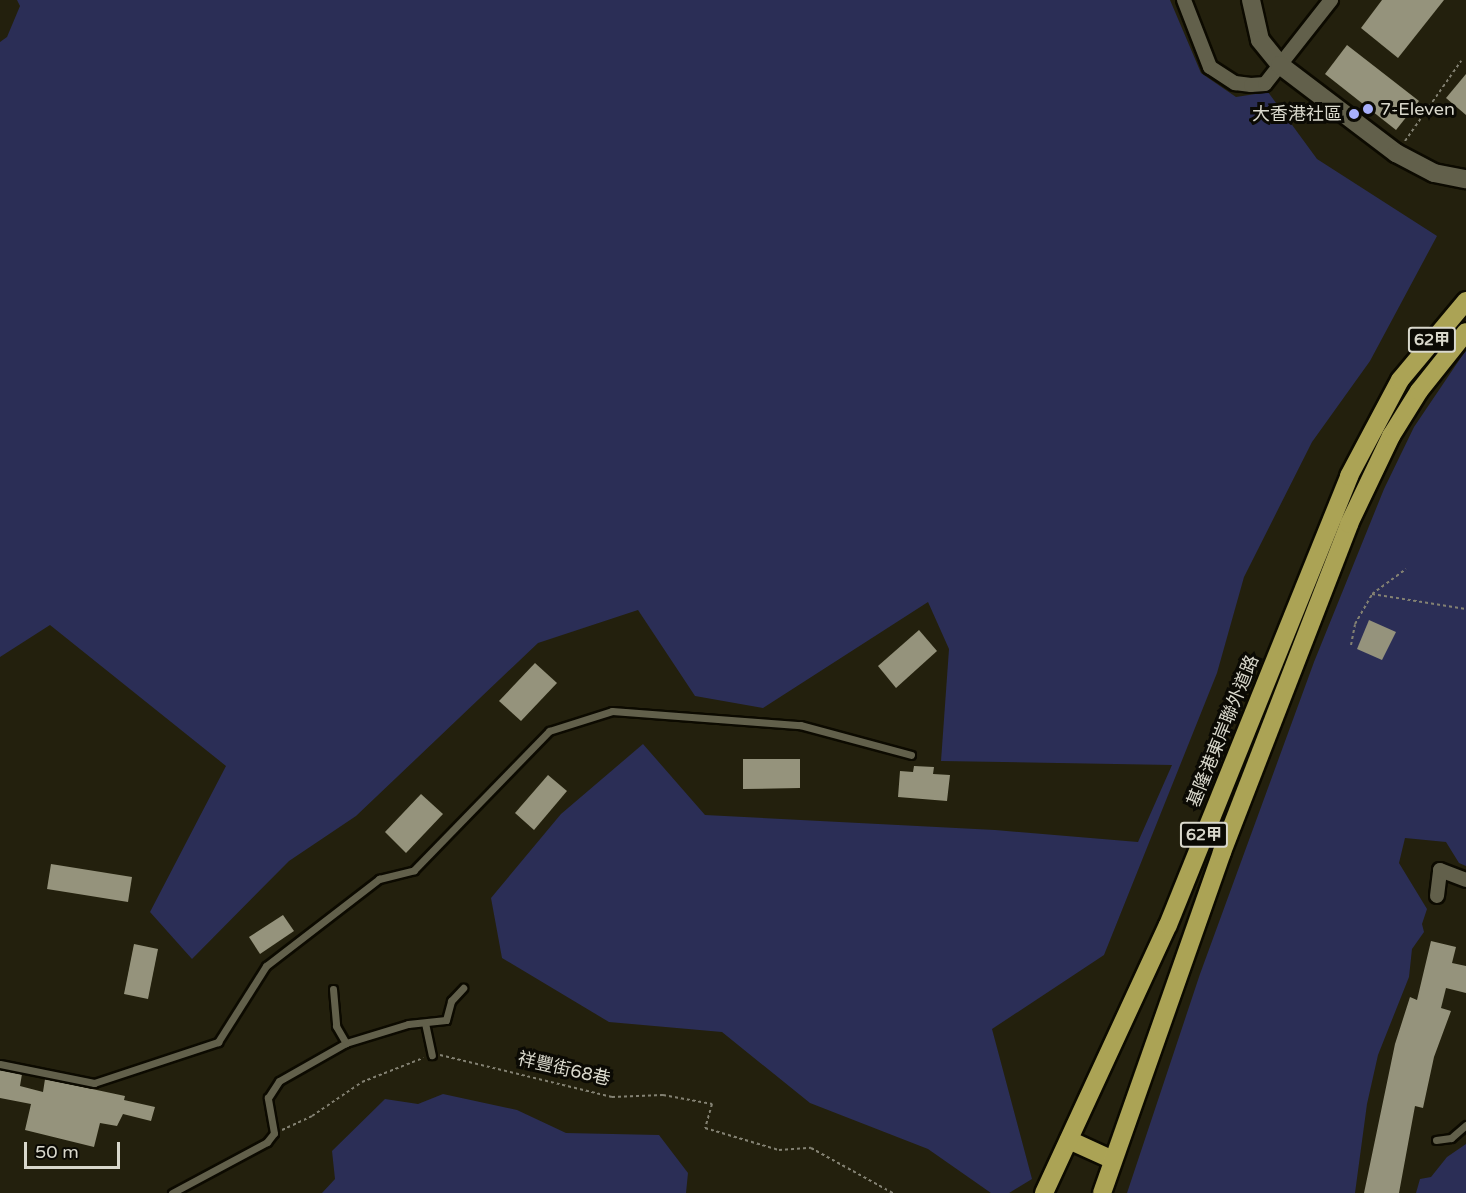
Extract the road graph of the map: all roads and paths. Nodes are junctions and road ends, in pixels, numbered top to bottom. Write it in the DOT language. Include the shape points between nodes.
graph roads {
  1 [pos="1184,0"];
  2 [pos="1251,0"];
  3 [pos="1330,0"];
  4 [pos="1461,62"];
  5 [pos="1280,65"];
  6 [pos="1396,153"];
  7 [pos="1466,179"];
  8 [pos="1466,301"];
  9 [pos="1466,332"];
  10 [pos="1406,569"];
  11 [pos="1372,594"];
  12 [pos="1466,609"];
  13 [pos="1351,645"];
  14 [pos="911,755"];
  15 [pos="1466,880"];
  16 [pos="1437,896"];
  17 [pos="333,988"];
  18 [pos="463,988"];
  19 [pos="425,1023"];
  20 [pos="346,1043"];
  21 [pos="432,1054"];
  22 [pos="0,1064"];
  23 [pos="1466,1125"];
  24 [pos="273,1133"];
  25 [pos="1069,1140"];
  26 [pos="1436,1140"];
  27 [pos="1113,1160"];
  28 [pos="172,1193"];
  29 [pos="893,1193"];
  30 [pos="1044,1193"];
  31 [pos="1102,1193"];
  1 -- 5 [label="street" via="1210,67 1218,74 1243,85 1265,84"];
  2 -- 5 [label="street" via="1260,40"];
  3 -- 5 [label="street"];
  4 -- 6 [label="path"];
  5 -- 6 [label="street"];
  6 -- 7 [label="street" via="1434,173"];
  8 -- 25 [label="highway, 基隆港東岸聯外道路 / 62甲" via="1400,380 1348,476 1148,969"];
  9 -- 27 [label="highway, 62甲" via="1419,392 1367,482 1178,974"];
  10 -- 11 [label="path"];
  11 -- 12 [label="path"];
  11 -- 13 [label="path" via="1355,624"];
  14 -- 22 [label="lane" via="800,725 612,711 549,731 414,870 379,879 266,966 218,1042 94,1083"];
  15 -- 16 [label="street" via="1440,870"];
  17 -- 20 [label="lane" via="336,1026"];
  18 -- 19 [label="lane" via="451,1001 446,1020"];
  19 -- 20 [label="lane"];
  19 -- 21 [label="lane"];
  20 -- 24 [label="lane" via="279,1081 268,1098"];
  21 -- 24 [label="path" via="362,1082 312,1116"];
  21 -- 29 [label="path, 祥豐街68巷" via="612,1096 663,1095 712,1104 705,1128 779,1150 811,1148"];
  23 -- 26 [label="lane" via="1451,1138"];
  24 -- 28 [label="lane" via="254,1151"];
  25 -- 27 [label="highway"];
  25 -- 30 [label="highway, 基隆港東岸聯外道路 / 62甲"];
  27 -- 31 [label="highway, 62甲"];
}
